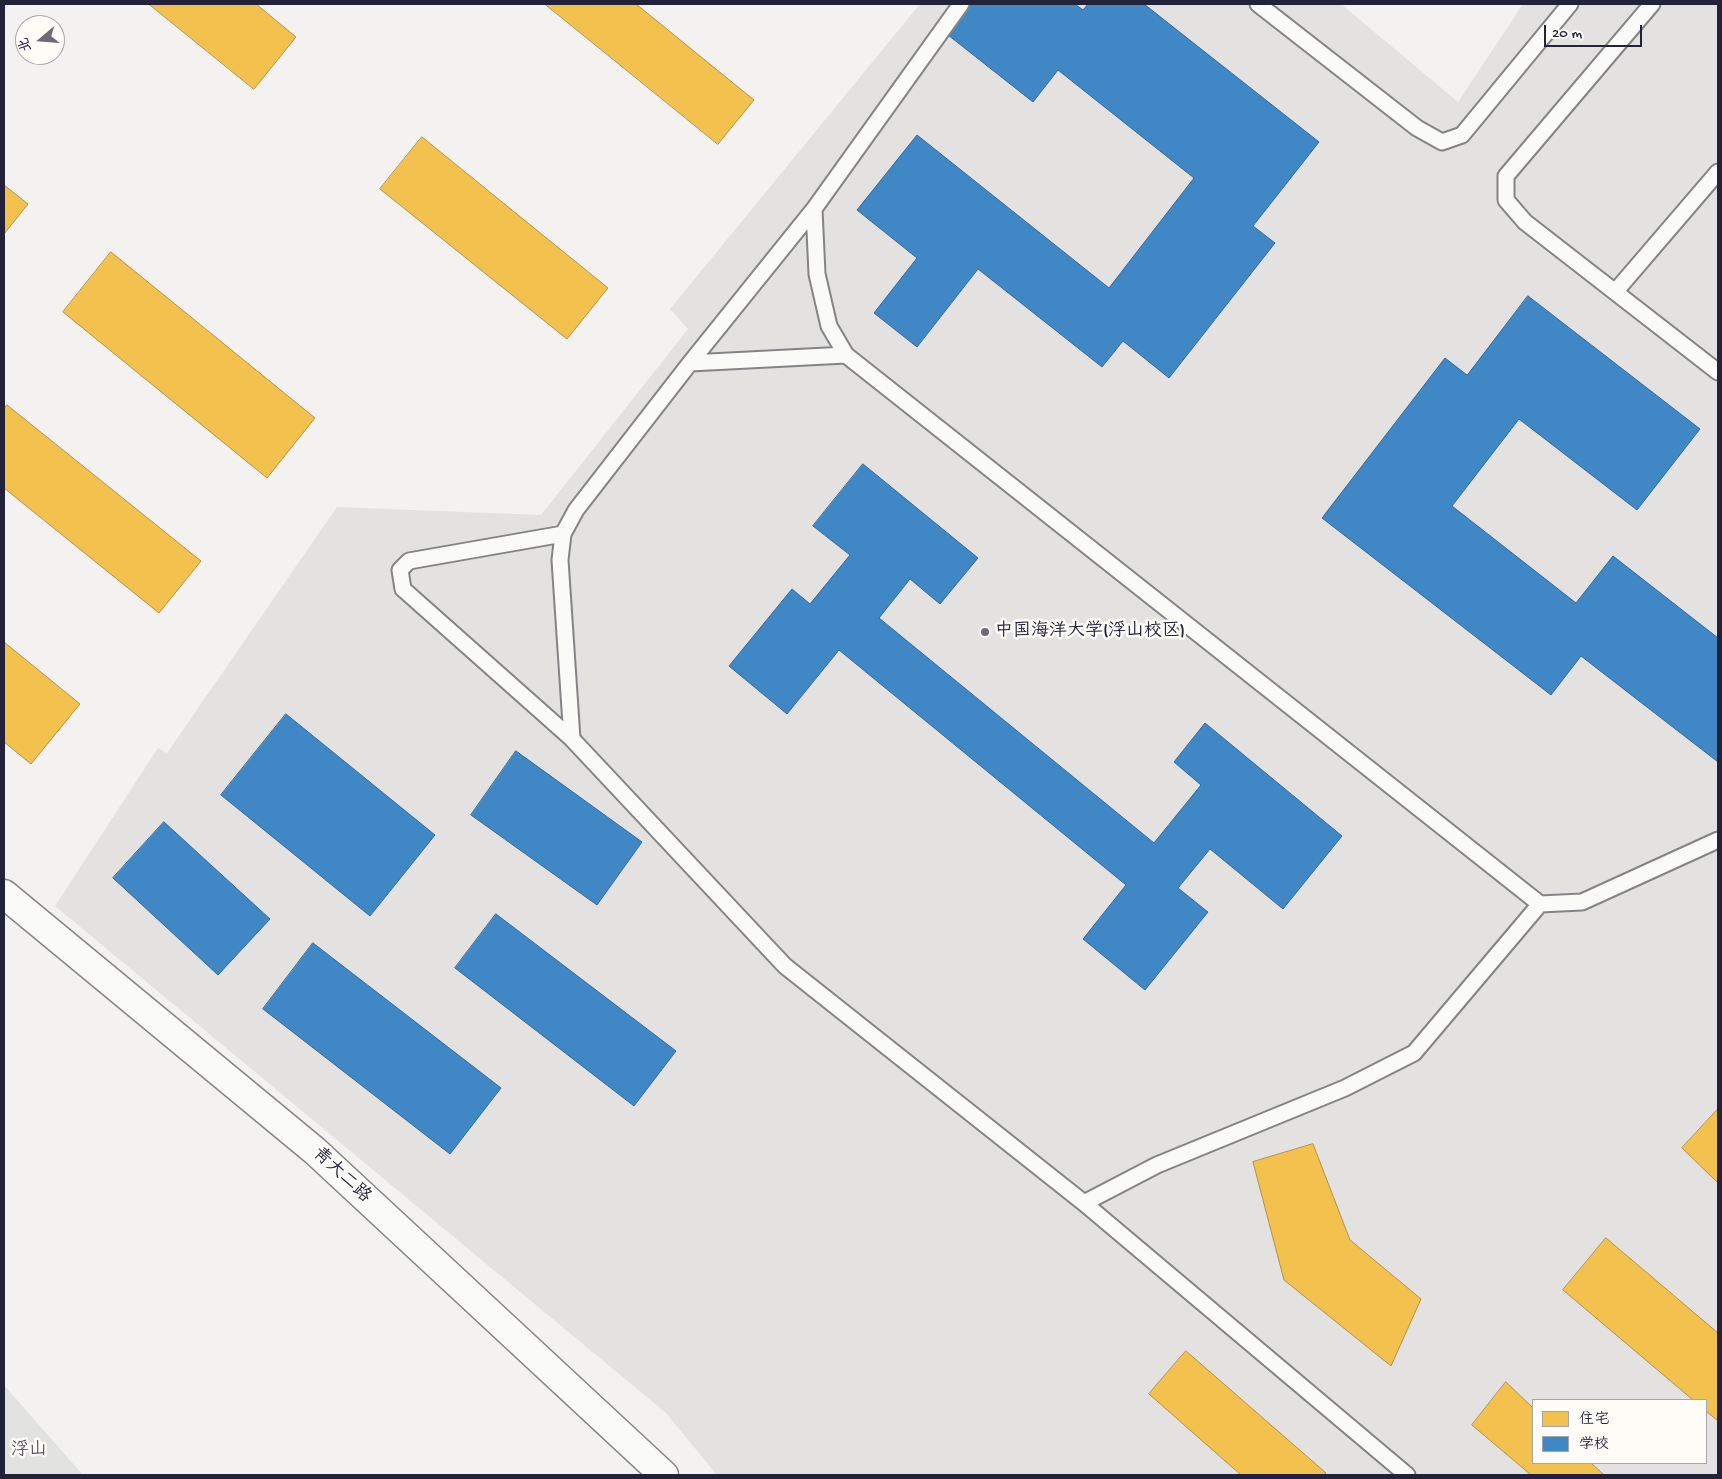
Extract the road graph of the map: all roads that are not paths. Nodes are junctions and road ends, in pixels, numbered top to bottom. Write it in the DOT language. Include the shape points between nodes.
graph roads {
  1 [pos="961,4"];
  2 [pos="1258,4"];
  3 [pos="1570,4"];
  4 [pos="1652,4"];
  5 [pos="1718,172"];
  6 [pos="814,210"];
  7 [pos="1615,292"];
  8 [pos="846,355"];
  9 [pos="690,363"];
  10 [pos="1718,372"];
  11 [pos="562,534"];
  12 [pos="572,739"];
  13 [pos="1718,840"];
  14 [pos="4,894"];
  15 [pos="1540,904"];
  16 [pos="1084,1203"];
  17 [pos="664,1475"];
  18 [pos="1407,1475"];
  1 -- 6 [label="lane"];
  2 -- 3 [label="lane" via="1417,128 1442,142 1462,136"];
  4 -- 7 [label="lane" via="1506,176 1506,200 1525,222"];
  5 -- 7 [label="lane"];
  6 -- 8 [label="lane" via="817,274 829,326"];
  6 -- 9 [label="lane"];
  7 -- 10 [label="lane"];
  8 -- 9 [label="lane"];
  8 -- 15 [label="lane"];
  9 -- 11 [label="lane" via="576,510"];
  11 -- 12 [label="lane" via="560,560"];
  11 -- 12 [label="lane" via="408,561 400,570 403,589"];
  12 -- 16 [label="lane" via="785,966"];
  13 -- 15 [label="lane" via="1582,902"];
  14 -- 17 [label="street, 青大二路" via="315,1151"];
  15 -- 16 [label="lane" via="1414,1053 1345,1088 1157,1165"];
  16 -- 18 [label="lane"];
}
